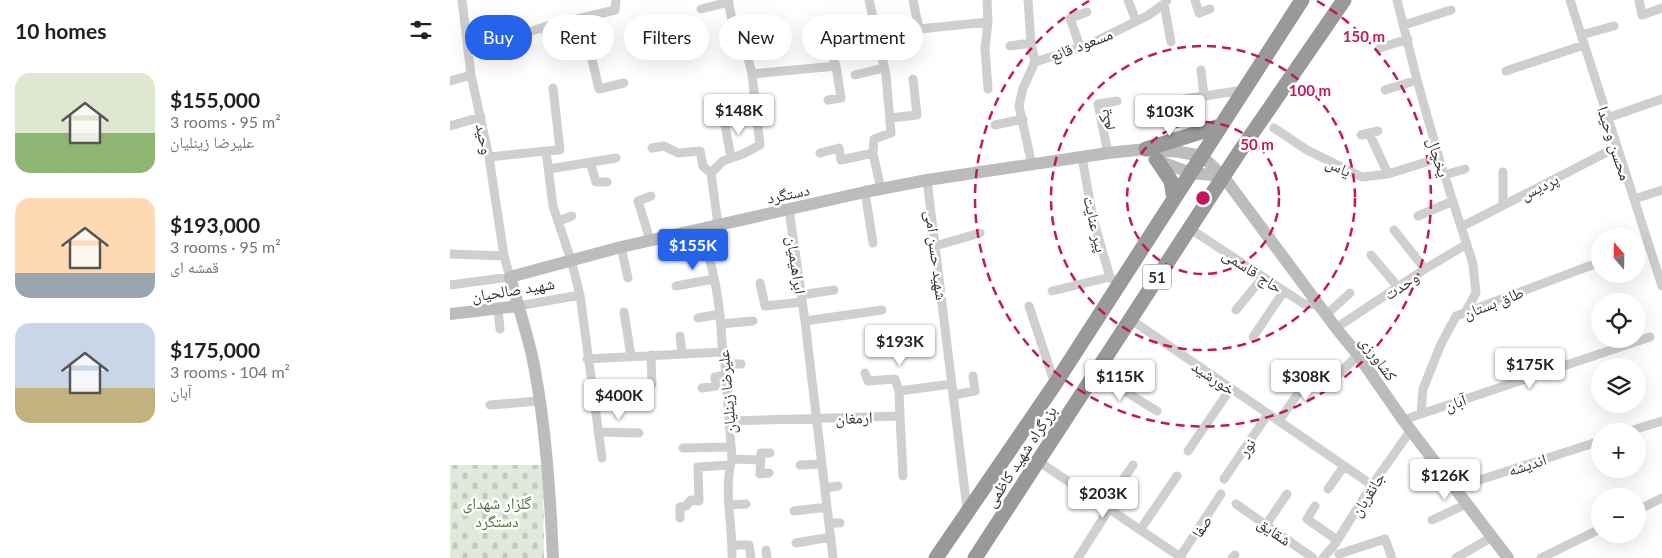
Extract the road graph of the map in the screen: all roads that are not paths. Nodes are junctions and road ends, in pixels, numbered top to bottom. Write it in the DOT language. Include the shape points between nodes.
graph roads {
  1 [pos="462,0"];
  2 [pos="616,0"];
  3 [pos="869,0"];
  4 [pos="913,0"];
  5 [pos="987,0"];
  6 [pos="1028,0"];
  7 [pos="1128,0"];
  8 [pos="1195,0"];
  9 [pos="1302,0"];
  10 [pos="1344,0"];
  11 [pos="1397,0"];
  12 [pos="1570,0"];
  13 [pos="1639,0"];
  14 [pos="728,1"];
  15 [pos="1165,2"];
  16 [pos="1662,8"];
  17 [pos="701,9"];
  18 [pos="1210,9"];
  19 [pos="1451,10"];
  20 [pos="1087,12"];
  21 [pos="594,15"];
  22 [pos="872,15"];
  23 [pos="1136,21"];
  24 [pos="988,22"];
  25 [pos="1404,25"];
  26 [pos="465,26"];
  27 [pos="1614,26"];
  28 [pos="1581,35"];
  29 [pos="1408,39"];
  30 [pos="1171,42"];
  31 [pos="1031,44"];
  32 [pos="1584,45"];
  33 [pos="1010,46"];
  34 [pos="1080,47"];
  35 [pos="1380,48"];
  36 [pos="469,60"];
  37 [pos="592,60"];
  38 [pos="834,60"];
  39 [pos="882,60"];
  40 [pos="1035,62"];
  41 [pos="836,66"];
  42 [pos="884,68"];
  43 [pos="1201,70"];
  44 [pos="1506,71"];
  45 [pos="752,74"];
  46 [pos="471,75"];
  47 [pos="855,75"];
  48 [pos="913,79"];
  49 [pos="1417,80"];
  50 [pos="450,81"];
  51 [pos="624,83"];
  52 [pos="553,88"];
  53 [pos="988,89"];
  54 [pos="1244,90"];
  55 [pos="1385,90"];
  56 [pos="1204,95"];
  57 [pos="1662,99"];
  58 [pos="828,100"];
  59 [pos="1117,101"];
  60 [pos="1172,101"];
  61 [pos="733,105"];
  62 [pos="481,118"];
  63 [pos="890,118"];
  64 [pos="1607,118"];
  65 [pos="1023,119"];
  66 [pos="995,125"];
  67 [pos="450,126"];
  68 [pos="1220,126"];
  69 [pos="1274,128"];
  70 [pos="1369,133"];
  71 [pos="1617,147"];
  72 [pos="652,148"];
  73 [pos="1141,149"];
  74 [pos="546,152"];
  75 [pos="820,153"];
  76 [pos="1108,153"];
  77 [pos="873,154"];
  78 [pos="1202,156"];
  79 [pos="489,157"];
  80 [pos="1082,157"];
  81 [pos="616,158"];
  82 [pos="731,158"];
  83 [pos="1439,158"];
  84 [pos="1158,160"];
  85 [pos="590,162"];
  86 [pos="1032,165"];
  87 [pos="549,169"];
  88 [pos="1465,169"];
  89 [pos="1503,172"];
  90 [pos="711,173"];
  91 [pos="1191,173"];
  92 [pos="1388,174"];
  93 [pos="1444,174"];
  94 [pos="1223,176"];
  95 [pos="928,180"];
  96 [pos="607,182"];
  97 [pos="881,190"];
  98 [pos="1662,190"];
  99 [pos="865,192"];
  100 [pos="651,196"];
  101 [pos="1174,199"];
  102 [pos="1634,199"];
  103 [pos="1453,200"];
  104 [pos="1503,204"];
  105 [pos="789,209"];
  106 [pos="572,216"];
  107 [pos="1418,216"];
  108 [pos="559,220"];
  109 [pos="718,224"];
  110 [pos="1461,227"];
  111 [pos="700,228"];
  112 [pos="1189,228"];
  113 [pos="1394,230"];
  114 [pos="980,233"];
  115 [pos="650,240"];
  116 [pos="873,243"];
  117 [pos="1467,244"];
  118 [pos="1648,245"];
  119 [pos="935,246"];
  120 [pos="621,247"];
  121 [pos="708,251"];
  122 [pos="724,251"];
  123 [pos="450,254"];
  124 [pos="1371,255"];
  125 [pos="504,256"];
  126 [pos="571,260"];
  127 [pos="1591,265"];
  128 [pos="1425,269"];
  129 [pos="510,277"];
  130 [pos="1263,277"];
  131 [pos="628,278"];
  132 [pos="714,279"];
  133 [pos="1661,280"];
  134 [pos="1114,282"];
  135 [pos="760,283"];
  136 [pos="450,285"];
  137 [pos="676,286"];
  138 [pos="1398,287"];
  139 [pos="834,290"];
  140 [pos="1052,291"];
  141 [pos="1284,291"];
  142 [pos="1350,293"];
  143 [pos="580,295"];
  144 [pos="802,298"];
  145 [pos="518,306"];
  146 [pos="1029,306"];
  147 [pos="498,309"];
  148 [pos="882,310"];
  149 [pos="1236,310"];
  150 [pos="1323,310"];
  151 [pos="1466,311"];
  152 [pos="624,312"];
  153 [pos="450,314"];
  154 [pos="720,314"];
  155 [pos="698,318"];
  156 [pos="1130,319"];
  157 [pos="753,321"];
  158 [pos="805,321"];
  159 [pos="721,324"];
  160 [pos="1336,328"];
  161 [pos="500,329"];
  162 [pos="680,336"];
  163 [pos="1253,337"];
  164 [pos="1650,337"];
  165 [pos="722,352"];
  166 [pos="682,354"];
  167 [pos="1358,354"];
  168 [pos="651,355"];
  169 [pos="632,356"];
  170 [pos="587,359"];
  171 [pos="725,364"];
  172 [pos="741,364"];
  173 [pos="1314,370"];
  174 [pos="866,373"];
  175 [pos="1095,373"];
  176 [pos="725,375"];
  177 [pos="973,376"];
  178 [pos="652,384"];
  179 [pos="952,384"];
  180 [pos="1055,384"];
  181 [pos="1327,386"];
  182 [pos="702,388"];
  183 [pos="1231,388"];
  184 [pos="899,391"];
  185 [pos="954,395"];
  186 [pos="539,400"];
  187 [pos="490,405"];
  188 [pos="1157,411"];
  189 [pos="1268,414"];
  190 [pos="1421,414"];
  191 [pos="900,416"];
  192 [pos="817,419"];
  193 [pos="729,421"];
  194 [pos="1278,421"];
  195 [pos="1662,421"];
  196 [pos="1407,425"];
  197 [pos="1646,426"];
  198 [pos="598,432"];
  199 [pos="640,433"];
  200 [pos="1591,444"];
  201 [pos="730,447"];
  202 [pos="683,448"];
  203 [pos="1188,451"];
  204 [pos="770,453"];
  205 [pos="602,458"];
  206 [pos="761,460"];
  207 [pos="1038,461"];
  208 [pos="731,462"];
  209 [pos="822,464"];
  210 [pos="800,465"];
  211 [pos="1133,465"];
  212 [pos="1344,466"];
  213 [pos="769,473"];
  214 [pos="903,476"];
  215 [pos="1177,476"];
  216 [pos="1224,480"];
  217 [pos="1372,485"];
  218 [pos="838,486"];
  219 [pos="825,488"];
  220 [pos="1455,488"];
  221 [pos="1328,489"];
  222 [pos="1221,494"];
  223 [pos="1287,494"];
  224 [pos="1662,498"];
  225 [pos="746,504"];
  226 [pos="1236,504"];
  227 [pos="1467,504"];
  228 [pos="729,505"];
  229 [pos="1315,506"];
  230 [pos="1646,506"];
  231 [pos="827,507"];
  232 [pos="1107,508"];
  233 [pos="794,510"];
  234 [pos="968,510"];
  235 [pos="680,518"];
  236 [pos="1432,520"];
  237 [pos="829,523"];
  238 [pos="840,523"];
  239 [pos="1266,525"];
  240 [pos="1140,530"];
  241 [pos="1591,533"];
  242 [pos="830,537"];
  243 [pos="1492,537"];
  244 [pos="1336,542"];
  245 [pos="796,543"];
  246 [pos="733,545"];
  247 [pos="1339,556"];
  248 [pos="1181,557"];
  249 [pos="553,558"];
  250 [pos="732,558"];
  251 [pos="751,558"];
  252 [pos="833,558"];
  253 [pos="936,558"];
  254 [pos="975,558"];
  255 [pos="1078,558"];
  256 [pos="1313,558"];
  257 [pos="1323,558"];
  258 [pos="1392,558"];
  259 [pos="1456,558"];
  260 [pos="1508,558"];
  261 [pos="1541,558"];
  1 -- 26 [label="street, وحید"];
  2 -- 21 [label="street" via="615,10"];
  3 -- 22 [label="street"];
  4 -- 24 [label="street" via="919,29"];
  5 -- 24 [label="street"];
  6 -- 31 [label="street"];
  7 -- 23 [label="street"];
  8 -- 18 [label="street" via="1199,13"];
  9 -- 54 [label="highway, بزرگراه شهید کاظمی / 51"];
  10 -- 94 [label="highway, بزرگراه شهید کاظمی / 51"];
  11 -- 25 [label="street, یخچال"];
  12 -- 28 [label="street, محسن وحیدا"];
  13 -- 16 [label="street" via="1642,15"];
  14 -- 17 [label="street"];
  14 -- 45 [label="street" via="732,20 743,38"];
  15 -- 23 [label="street, مسعود قانع"];
  15 -- 30 [label="street"];
  19 -- 25 [label="street"];
  20 -- 34 [label="street" via="1070,18"];
  23 -- 34 [label="street, مسعود قانع"];
  24 -- 53 [label="street" via="985,48"];
  25 -- 29 [label="street, یخچال"];
  27 -- 28 [label="street"];
  28 -- 32 [label="street, محسن وحیدا"];
  29 -- 35 [label="street"];
  29 -- 49 [label="street, یخچال"];
  31 -- 33 [label="street"];
  31 -- 40 [label="street"];
  32 -- 44 [label="street"];
  32 -- 64 [label="street, محسن وحیدا"];
  34 -- 40 [label="street, مسعود قانع"];
  36 -- 46 [label="street, وحید"];
  37 -- 51 [label="street" via="599,89"];
  38 -- 41 [label="street"];
  39 -- 42 [label="street"];
  40 -- 65 [label="street, مسعود قانع" via="1019,106"];
  41 -- 45 [label="street"];
  41 -- 58 [label="street" via="841,98"];
  42 -- 47 [label="street"];
  42 -- 63 [label="street"];
  43 -- 56 [label="street"];
  45 -- 82 [label="street" via="760,145"];
  46 -- 50 [label="street"];
  46 -- 62 [label="street, وحید"];
  48 -- 63 [label="street" via="917,115"];
  49 -- 55 [label="street"];
  49 -- 83 [label="street, یخچال"];
  52 -- 74 [label="street" via="560,150"];
  54 -- 56 [label="street"];
  54 -- 68 [label="highway, بزرگراه شهید کاظمی / 51"];
  56 -- 60 [label="street"];
  57 -- 64 [label="street"];
  59 -- 76 [label="street, یکم" via="1098,104"];
  61 -- 82 [label="street" via="722,108"];
  62 -- 67 [label="street"];
  62 -- 79 [label="street, وحید"];
  63 -- 77 [label="street" via="891,133 874,139"];
  64 -- 71 [label="street, محسن وحیدا"];
  65 -- 66 [label="street"];
  65 -- 86 [label="street, مسعود قانع"];
  68 -- 73 [label="highway"];
  68 -- 78 [label="highway, بزرگراه شهید کاظمی / 51"];
  69 -- 92 [label="street, یاس" via="1307,150 1362,177"];
  70 -- 92 [label="street"];
  71 -- 102 [label="street, محسن وحیدا"];
  71 -- 104 [label="street, پردیس"];
  72 -- 90 [label="street" via="664,146 678,153 700,152 703,166"];
  73 -- 76 [label="street, دستگرد"];
  73 -- 78 [label="street, دستگرد"];
  73 -- 84 [label="street"];
  74 -- 79 [label="street"];
  74 -- 87 [label="street"];
  75 -- 77 [label="street" via="839,148 841,160"];
  76 -- 80 [label="street, دستگرد"];
  77 -- 97 [label="street"];
  78 -- 91 [label="highway, بزرگراه شهید کاظمی / 51"];
  78 -- 94 [label="street, کشاورزی"];
  79 -- 125 [label="street, وحید"];
  80 -- 86 [label="street, دستگرد"];
  80 -- 134 [label="street, پیر عنایت" via="1094,219"];
  81 -- 85 [label="street"];
  82 -- 90 [label="street"];
  83 -- 92 [label="street, یاس"];
  83 -- 93 [label="street, یخچال"];
  84 -- 91 [label="street"];
  84 -- 101 [label="highway" via="1171,181"];
  85 -- 87 [label="street"];
  85 -- 96 [label="street" via="596,182"];
  86 -- 95 [label="street, دستگرد"];
  87 -- 108 [label="street" via="553,206"];
  88 -- 93 [label="street"];
  89 -- 104 [label="street"];
  90 -- 109 [label="street"];
  91 -- 94 [label="street"];
  91 -- 101 [label="highway, بزرگراه شهید کاظمی / 51"];
  93 -- 103 [label="street, یخچال"];
  94 -- 112 [label="highway, بزرگراه شهید کاظمی / 51"];
  94 -- 150 [label="street, کشاورزی"];
  95 -- 97 [label="street, دستگرد"];
  95 -- 119 [label="street, شهید حسن امی"];
  97 -- 99 [label="street, دستگرد"];
  98 -- 102 [label="street"];
  99 -- 105 [label="street, دستگرد"];
  99 -- 116 [label="street"];
  100 -- 115 [label="street" via="638,201"];
  101 -- 134 [label="highway, بزرگراه شهید کاظمی / 51"];
  102 -- 118 [label="street, محسن وحیدا"];
  103 -- 107 [label="street"];
  103 -- 110 [label="street, یخچال"];
  104 -- 110 [label="street, پردیس"];
  105 -- 109 [label="street, دستگرد"];
  105 -- 144 [label="street, ابراهیمیان"];
  106 -- 108 [label="street"];
  108 -- 126 [label="street"];
  109 -- 111 [label="street, دستگرد"];
  110 -- 117 [label="street, یخچال"];
  111 -- 115 [label="street, دستگرد"];
  111 -- 121 [label="street, علیرضا زینلیان"];
  112 -- 130 [label="street, حاج قاسمی"];
  112 -- 156 [label="highway, بزرگراه شهید کاظمی / 51"];
  113 -- 128 [label="street"];
  114 -- 119 [label="street"];
  115 -- 120 [label="street, دستگرد"];
  117 -- 128 [label="street, وحدت"];
  117 -- 151 [label="street, یخچال" via="1476,293"];
  118 -- 133 [label="street, محسن وحیدا"];
  119 -- 179 [label="street, شهید حسن امی"];
  120 -- 126 [label="street, دستگرد"];
  120 -- 131 [label="street"];
  121 -- 122 [label="street"];
  121 -- 132 [label="street, علیرضا زینلیان"];
  123 -- 125 [label="street"];
  124 -- 138 [label="street"];
  125 -- 129 [label="street, وحید"];
  126 -- 129 [label="street, دستگرد"];
  126 -- 143 [label="street"];
  127 -- 151 [label="street, طاق بستان"];
  128 -- 138 [label="street, وحدت"];
  129 -- 136 [label="street, دستگرد"];
  129 -- 145 [label="street"];
  130 -- 141 [label="street, حاج قاسمی"];
  130 -- 149 [label="street"];
  132 -- 137 [label="street"];
  132 -- 154 [label="street, علیرضا زینلیان"];
  134 -- 140 [label="street"];
  134 -- 180 [label="highway, بزرگراه شهید کاظمی / 51"];
  135 -- 144 [label="street" via="765,306"];
  138 -- 160 [label="street, وحدت"];
  139 -- 144 [label="street"];
  141 -- 150 [label="street, حاج قاسمی" via="1304,304"];
  141 -- 163 [label="street"];
  142 -- 150 [label="street"];
  143 -- 145 [label="street, شهید صالحیان"];
  143 -- 170 [label="street"];
  144 -- 158 [label="street, ابراهیمیان"];
  145 -- 147 [label="street, شهید صالحیان"];
  145 -- 186 [label="street"];
  146 -- 180 [label="street"];
  147 -- 153 [label="street, شهید صالحیان"];
  147 -- 161 [label="street"];
  148 -- 158 [label="street"];
  150 -- 160 [label="street, کشاورزی"];
  151 -- 190 [label="street, طاق بستان" via="1456,316 1441,344 1424,390"];
  152 -- 169 [label="street"];
  154 -- 155 [label="street"];
  154 -- 159 [label="street, علیرضا زینلیان"];
  156 -- 175 [label="highway, بزرگراه شهید کاظمی / 51"];
  156 -- 183 [label="street, خورشید"];
  157 -- 159 [label="street"];
  158 -- 192 [label="street, ابراهیمیان"];
  159 -- 165 [label="street, علیرضا زینلیان"];
  160 -- 167 [label="street, کشاورزی"];
  162 -- 166 [label="street"];
  164 -- 190 [label="street, آبان"];
  165 -- 166 [label="street"];
  165 -- 171 [label="street, علیرضا زینلیان"];
  166 -- 168 [label="street"];
  167 -- 181 [label="street"];
  167 -- 196 [label="street, کشاورزی"];
  168 -- 169 [label="street"];
  168 -- 178 [label="street"];
  169 -- 170 [label="street"];
  170 -- 198 [label="street"];
  171 -- 172 [label="street"];
  171 -- 176 [label="street, علیرضا زینلیان"];
  173 -- 194 [label="street"];
  174 -- 184 [label="street" via="868,381 895,378"];
  175 -- 188 [label="street"];
  175 -- 207 [label="highway, بزرگراه شهید کاظمی / 51"];
  176 -- 182 [label="street" via="715,377 716,386"];
  176 -- 193 [label="street, علیرضا زینلیان"];
  177 -- 185 [label="street" via="975,391"];
  179 -- 184 [label="street"];
  179 -- 185 [label="street, شهید حسن امی"];
  180 -- 234 [label="highway, بزرگراه شهید کاظمی / 51"];
  183 -- 189 [label="street, خورشید"];
  183 -- 203 [label="street"];
  184 -- 191 [label="street"];
  185 -- 234 [label="street, شهید حسن امی"];
  186 -- 187 [label="street"];
  186 -- 249 [label="street" via="550,482"];
  189 -- 194 [label="street, خورشید"];
  189 -- 216 [label="street, نور"];
  190 -- 196 [label="street, آبان"];
  191 -- 192 [label="street, ارمغان"];
  191 -- 214 [label="street"];
  192 -- 193 [label="street, ارمغان"];
  192 -- 209 [label="street, ابراهیمیان"];
  193 -- 201 [label="street, علیرضا زینلیان"];
  194 -- 212 [label="street, خورشید"];
  195 -- 197 [label="street"];
  196 -- 217 [label="street, جانقربان"];
  196 -- 220 [label="street, کشاورزی"];
  198 -- 199 [label="street"];
  198 -- 205 [label="street"];
  200 -- 220 [label="street, اندیشه"];
  201 -- 202 [label="street"];
  201 -- 208 [label="street, علیرضا زینلیان"];
  204 -- 206 [label="street" via="761,453"];
  206 -- 208 [label="street"];
  206 -- 213 [label="street" via="760,474"];
  207 -- 232 [label="street"];
  207 -- 254 [label="highway, بزرگراه شهید کاظمی / 51"];
  208 -- 228 [label="street, علیرضا زینلیان"];
  208 -- 235 [label="street" via="698,466 698,501 691,500 680,507"];
  209 -- 210 [label="street"];
  209 -- 219 [label="street, ابراهیمیان"];
  211 -- 232 [label="street"];
  212 -- 217 [label="street, خورشید"];
  212 -- 221 [label="street"];
  215 -- 240 [label="street"];
  217 -- 244 [label="street, جانقربان"];
  218 -- 219 [label="street"];
  219 -- 231 [label="street, ابراهیمیان"];
  220 -- 227 [label="street, کشاورزی"];
  222 -- 248 [label="street, صفا"];
  223 -- 239 [label="street"];
  224 -- 230 [label="street"];
  225 -- 228 [label="street"];
  226 -- 239 [label="street, شقایق"];
  227 -- 236 [label="street"];
  227 -- 243 [label="street, کشاورزی"];
  228 -- 246 [label="street, علیرضا زینلیان"];
  229 -- 244 [label="street" via="1307,519"];
  231 -- 233 [label="street"];
  231 -- 237 [label="street, ابراهیمیان"];
  232 -- 240 [label="street"];
  232 -- 255 [label="street"];
  234 -- 253 [label="highway, بزرگراه شهید کاظمی / 51"];
  237 -- 238 [label="street"];
  237 -- 242 [label="street, ابراهیمیان"];
  239 -- 256 [label="street, شقایق"];
  240 -- 248 [label="street"];
  241 -- 261 [label="street"];
  242 -- 245 [label="street"];
  242 -- 252 [label="street, ابراهیمیان"];
  243 -- 259 [label="street"];
  243 -- 260 [label="street, کشاورزی"];
  244 -- 247 [label="street"];
  244 -- 257 [label="street, جانقربان"];
  246 -- 250 [label="street, علیرضا زینلیان"];
  246 -- 251 [label="street" via="749,545"];
  247 -- 258 [label="street" via="1385,539"];
}
